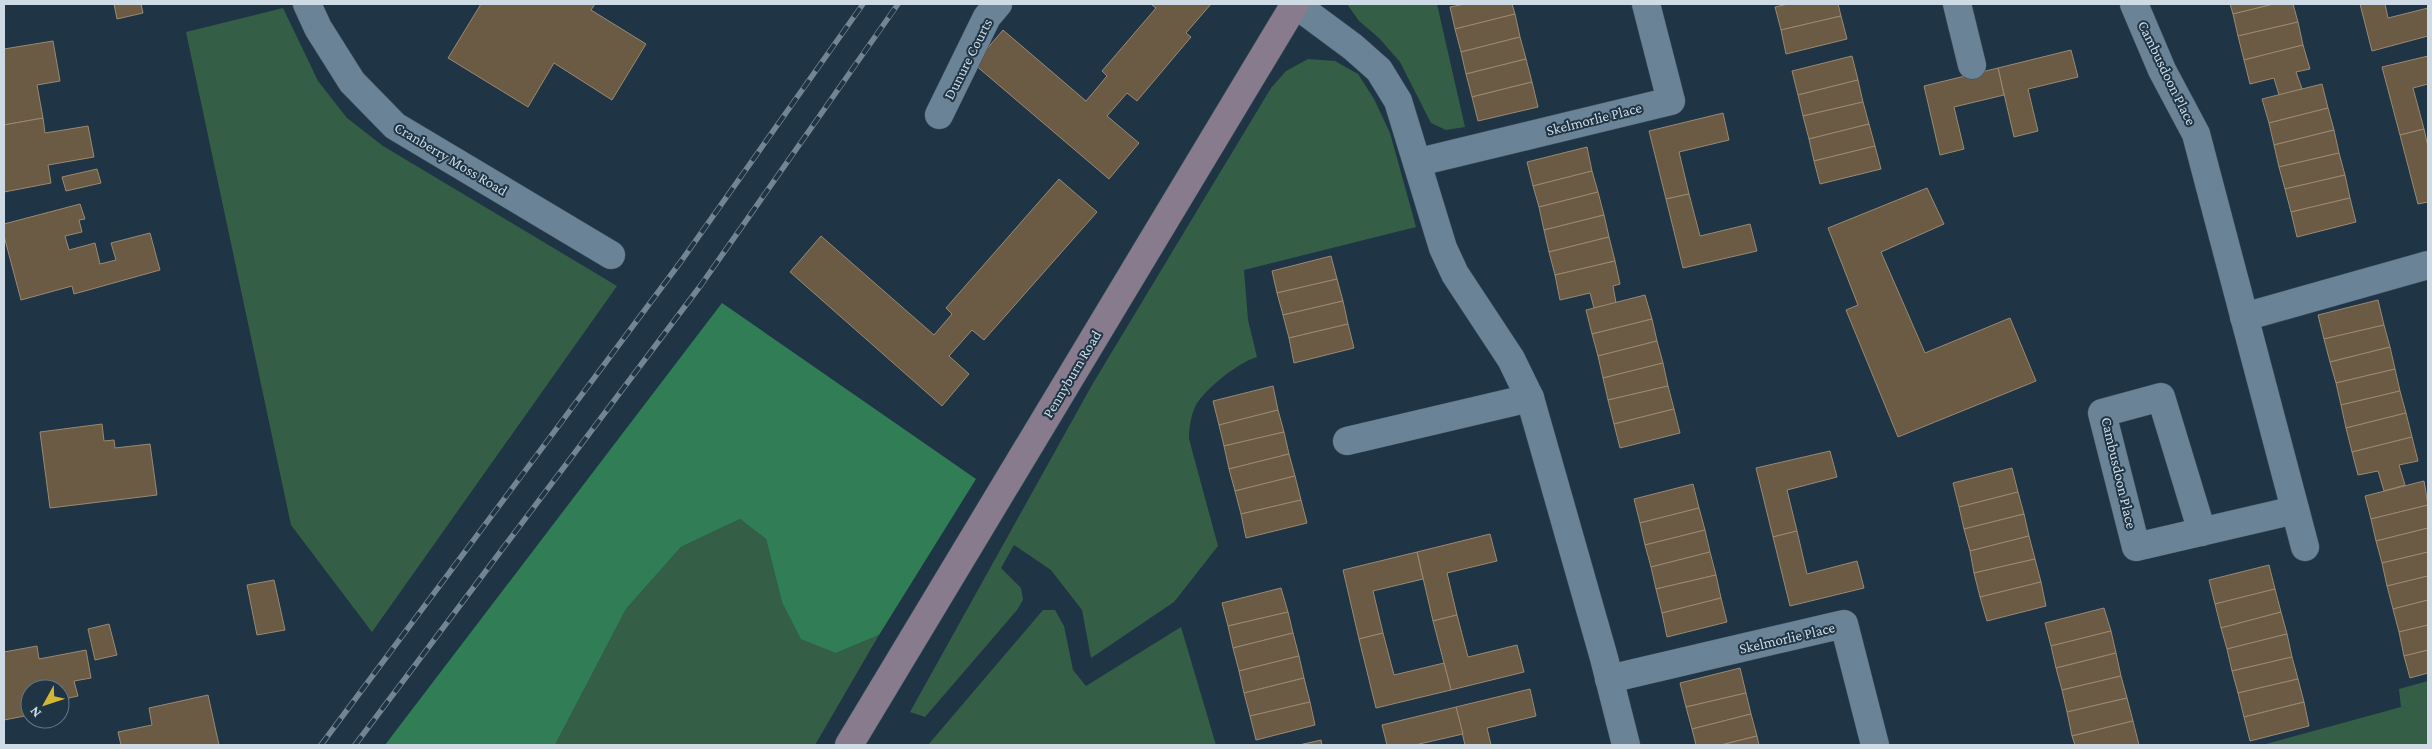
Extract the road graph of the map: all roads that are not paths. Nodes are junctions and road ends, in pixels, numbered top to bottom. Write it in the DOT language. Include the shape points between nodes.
graph roads {
  1 [pos="307,4"];
  2 [pos="998,4"];
  3 [pos="1295,4"];
  4 [pos="1646,4"];
  5 [pos="1957,4"];
  6 [pos="2134,4"];
  7 [pos="1972,65"];
  8 [pos="939,115"];
  9 [pos="1419,162"];
  10 [pos="612,255"];
  11 [pos="2428,265"];
  12 [pos="2244,318"];
  13 [pos="1530,398"];
  14 [pos="1347,441"];
  15 [pos="2295,510"];
  16 [pos="2202,532"];
  17 [pos="2305,547"];
  18 [pos="1609,679"];
  19 [pos="849,745"];
  20 [pos="1626,745"];
  21 [pos="1874,745"];
  1 -- 10 [label="street, Cranberry Moss Road" via="352,82 395,126"];
  2 -- 8 [label="street, Dunure Courts" via="988,17"];
  3 -- 9 [label="street" via="1379,70 1398,101"];
  3 -- 19 [label="street, Pennyburn Road"];
  4 -- 9 [label="street, Skelmorlie Place" via="1671,101"];
  5 -- 7 [label="street"];
  6 -- 12 [label="street, Cambusdoon Place" via="2162,70 2196,134"];
  9 -- 13 [label="street" via="1447,257 1511,359"];
  11 -- 12 [label="street"];
  12 -- 15 [label="street, Cambusdoon Place"];
  13 -- 14 [label="street"];
  13 -- 18 [label="street"];
  15 -- 16 [label="street, Cambusdoon Place"];
  15 -- 17 [label="street, Cambusdoon Place"];
  16 -- 16 [label="street, Cambusdoon Place" via="2136,546 2102,413 2161,397"];
  18 -- 20 [label="street"];
  18 -- 21 [label="street, Skelmorlie Place" via="1844,624"];
}
